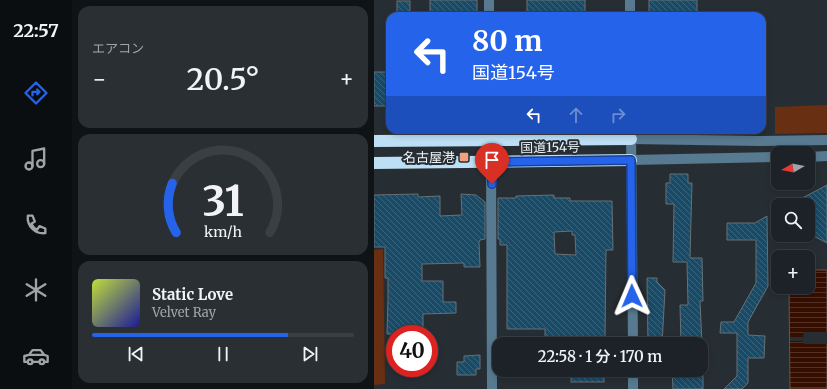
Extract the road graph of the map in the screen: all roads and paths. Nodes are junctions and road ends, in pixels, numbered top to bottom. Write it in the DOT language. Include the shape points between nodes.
graph roads {
  1 [pos="489,0"];
  2 [pos="630,0"];
  3 [pos="489,12"];
  4 [pos="630,12"];
  5 [pos="631,134"];
  6 [pos="491,135"];
  7 [pos="827,140"];
  8 [pos="374,141"];
  9 [pos="827,156"];
  10 [pos="771,157"];
  11 [pos="815,157"];
  12 [pos="631,160"];
  13 [pos="492,162"];
  14 [pos="374,163"];
  15 [pos="633,337"];
  16 [pos="633,377"];
  17 [pos="492,389"];
  18 [pos="633,389"];
  1 -- 3 [label="street"];
  2 -- 4 [label="street"];
  5 -- 6 [label="highway, 国道154号"];
  5 -- 7 [label="street" via="759,141"];
  5 -- 12 [label="street"];
  6 -- 8 [label="highway, 国道154号"];
  9 -- 11 [label="street"];
  10 -- 12 [label="street"];
  12 -- 13 [label="highway, 国道154号"];
  12 -- 15 [label="street"];
  13 -- 14 [label="highway, 国道154号"];
  13 -- 17 [label="street"];
  16 -- 18 [label="street"];
}
